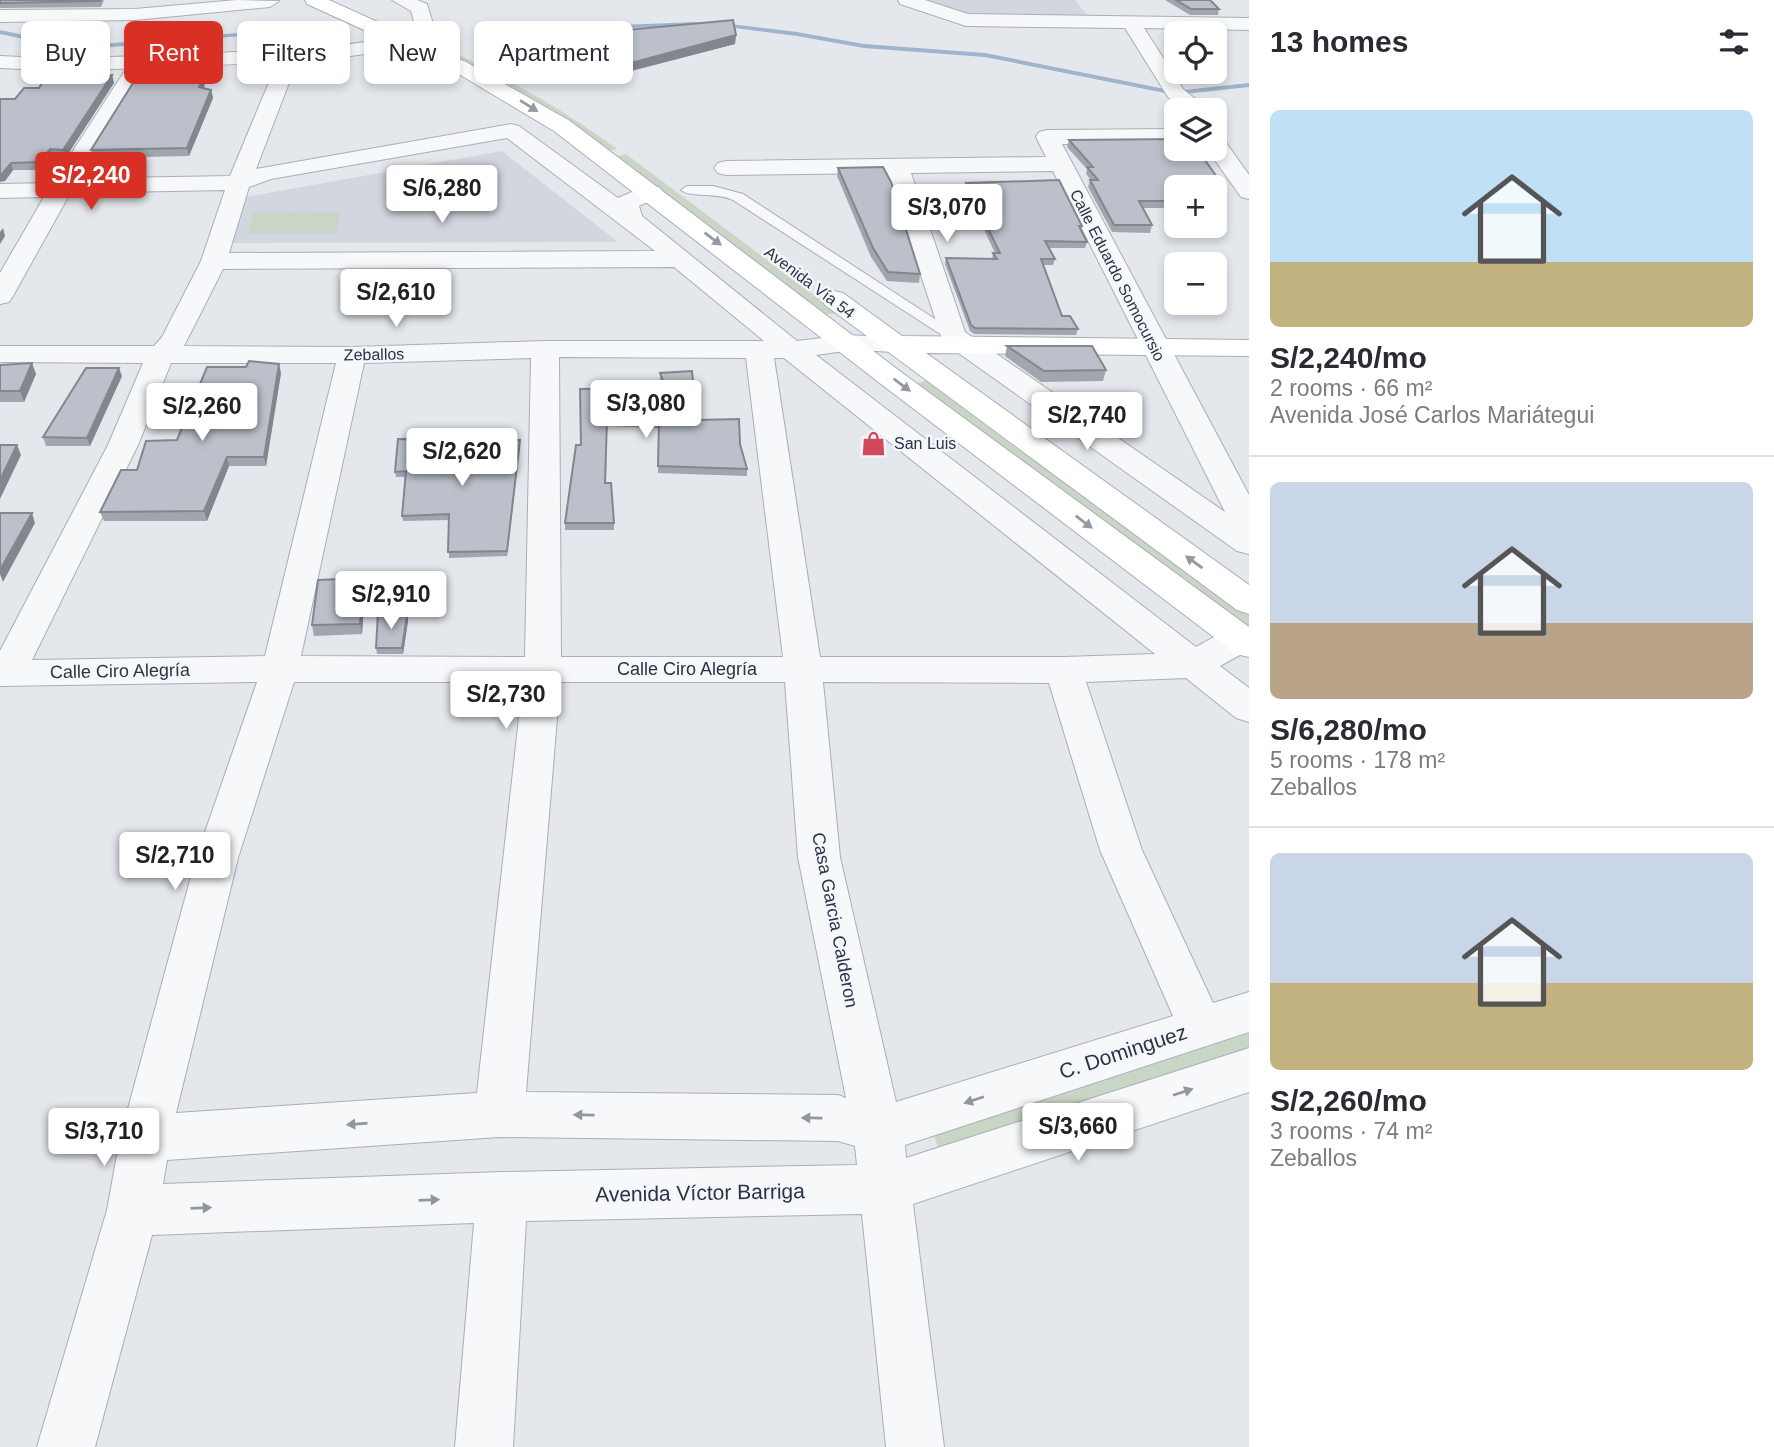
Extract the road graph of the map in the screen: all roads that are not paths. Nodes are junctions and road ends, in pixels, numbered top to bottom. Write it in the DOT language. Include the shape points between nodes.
graph roads {
  1 [pos="267,0"];
  2 [pos="314,0"];
  3 [pos="349,0"];
  4 [pos="401,0"];
  5 [pos="906,0"];
  6 [pos="1107,0"];
  7 [pos="1125,0"];
  8 [pos="0,16"];
  9 [pos="371,21"];
  10 [pos="386,21"];
  11 [pos="418,21"];
  12 [pos="1132,24"];
  13 [pos="1249,24"];
  14 [pos="364,51"];
  15 [pos="460,51"];
  16 [pos="0,62"];
  17 [pos="460,67"];
  18 [pos="124,76"];
  19 [pos="0,77"];
  20 [pos="126,84"];
  21 [pos="278,84"];
  22 [pos="1182,98"];
  23 [pos="1164,136"];
  24 [pos="1227,161"];
  25 [pos="649,163"];
  26 [pos="896,164"];
  27 [pos="1062,164"];
  28 [pos="726,167"];
  29 [pos="0,180"];
  30 [pos="239,183"];
  31 [pos="660,184"];
  32 [pos="63,186"];
  33 [pos="687,190"];
  34 [pos="0,191"];
  35 [pos="1249,192"];
  36 [pos="720,215"];
  37 [pos="631,219"];
  38 [pos="672,253"];
  39 [pos="216,255"];
  40 [pos="818,288"];
  41 [pos="0,296"];
  42 [pos="959,341"];
  43 [pos="848,343"];
  44 [pos="894,344"];
  45 [pos="1154,348"];
  46 [pos="1249,348"];
  47 [pos="545,349"];
  48 [pos="775,350"];
  49 [pos="0,354"];
  50 [pos="352,355"];
  51 [pos="160,356"];
  52 [pos="1249,526"];
  53 [pos="1249,544"];
  54 [pos="1249,602"];
  55 [pos="1245,642"];
  56 [pos="1192,665"];
  57 [pos="280,669"];
  58 [pos="542,669"];
  59 [pos="803,669"];
  60 [pos="1064,670"];
  61 [pos="3,673"];
  62 [pos="1249,708"];
  63 [pos="1249,1012"];
  64 [pos="1201,1027"];
  65 [pos="1249,1070"];
  66 [pos="499,1114"];
  67 [pos="878,1131"];
  68 [pos="145,1138"];
  69 [pos="885,1189"];
  70 [pos="502,1197"];
  71 [pos="133,1210"];
  72 [pos="66,1447"];
  73 [pos="484,1447"];
  74 [pos="915,1447"];
  1 -- 8 [label="street" via="206,11"];
  2 -- 9 [label="main road, Avenida Vía 54"];
  3 -- 10 [label="main road, Avenida Vía 54"];
  4 -- 11 [label="street" via="420,8"];
  5 -- 12 [label="street" via="966,20"];
  6 -- 12 [label="street" via="1121,20"];
  7 -- 12 [label="street" via="1140,20"];
  12 -- 13 [label="street"];
  12 -- 22 [label="street"];
  14 -- 16 [label="street" via="82,65"];
  15 -- 25 [label="main road, Avenida Vía 54" via="572,108"];
  17 -- 31 [label="main road, Avenida Vía 54, one-way"];
  18 -- 19 [label="street"];
  20 -- 32 [label="street"];
  21 -- 30 [label="street"];
  23 -- 27 [label="street, Calle Eduardo Somocursio" via="1047,137"];
  24 -- 35 [label="street"];
  26 -- 27 [label="street"];
  26 -- 28 [label="street"];
  26 -- 42 [label="street"];
  27 -- 45 [label="street, Calle Eduardo Somocursio"];
  29 -- 32 [label="street"];
  30 -- 32 [label="street"];
  30 -- 37 [label="street" via="266,173 511,131"];
  30 -- 39 [label="street"];
  31 -- 33 [label="main road, Avenida Vía 54"];
  31 -- 37 [label="street" via="626,203"];
  31 -- 43 [label="main road, Avenida Vía 54, one-way"];
  32 -- 34 [label="street"];
  32 -- 41 [label="street"];
  33 -- 36 [label="main road, Avenida Vía 54"];
  33 -- 42 [label="lane" via="713,189 738,197"];
  37 -- 38 [label="street"];
  38 -- 39 [label="street"];
  38 -- 48 [label="street"];
  39 -- 51 [label="street" via="174,341"];
  40 -- 44 [label="main road, Avenida Vía 54"];
  42 -- 44 [label="main road"];
  42 -- 45 [label="main road"];
  42 -- 53 [label="street"];
  43 -- 44 [label="street, Zeballos"];
  43 -- 48 [label="street, Zeballos"];
  43 -- 55 [label="main road, Avenida Vía 54, one-way"];
  54 -- 44 [label="main road, Avenida Vía 54, one-way"];
  45 -- 46 [label="main road"];
  45 -- 52 [label="street, Calle Eduardo Somocursio"];
  47 -- 48 [label="street, Zeballos"];
  47 -- 50 [label="street, Zeballos"];
  47 -- 58 [label="street"];
  48 -- 56 [label="street"];
  48 -- 59 [label="street, Casa Garcia Calderon"];
  49 -- 51 [label="street, Zeballos"];
  50 -- 51 [label="street, Zeballos"];
  50 -- 57 [label="street"];
  51 -- 61 [label="street" via="123,445"];
  55 -- 56 [label="street, Calle Ciro Alegría"];
  56 -- 60 [label="street, Calle Ciro Alegría"];
  56 -- 62 [label="street"];
  57 -- 58 [label="street, Calle Ciro Alegría"];
  57 -- 61 [label="street, Calle Ciro Alegría"];
  57 -- 68 [label="street" via="216,858"];
  58 -- 59 [label="street, Calle Ciro Alegría"];
  58 -- 66 [label="street"];
  59 -- 60 [label="street, Calle Ciro Alegría"];
  59 -- 67 [label="street, Casa Garcia Calderon" via="819,857"];
  60 -- 64 [label="street" via="1121,850"];
  63 -- 64 [label="street, C. Dominguez"];
  64 -- 67 [label="street, C. Dominguez, one-way"];
  69 -- 65 [label="street, Avenida Víctor Barriga, one-way"];
  67 -- 66 [label="street, one-way" via="838,1118"];
  66 -- 68 [label="street, one-way"];
  67 -- 69 [label="street, Casa Garcia Calderon"];
  68 -- 71 [label="street"];
  69 -- 70 [label="street, Avenida Víctor Barriga"];
  69 -- 74 [label="street, Casa Garcia Calderon"];
  71 -- 70 [label="street, Avenida Víctor Barriga, one-way"];
  70 -- 73 [label="street"];
  71 -- 72 [label="street"];
}
